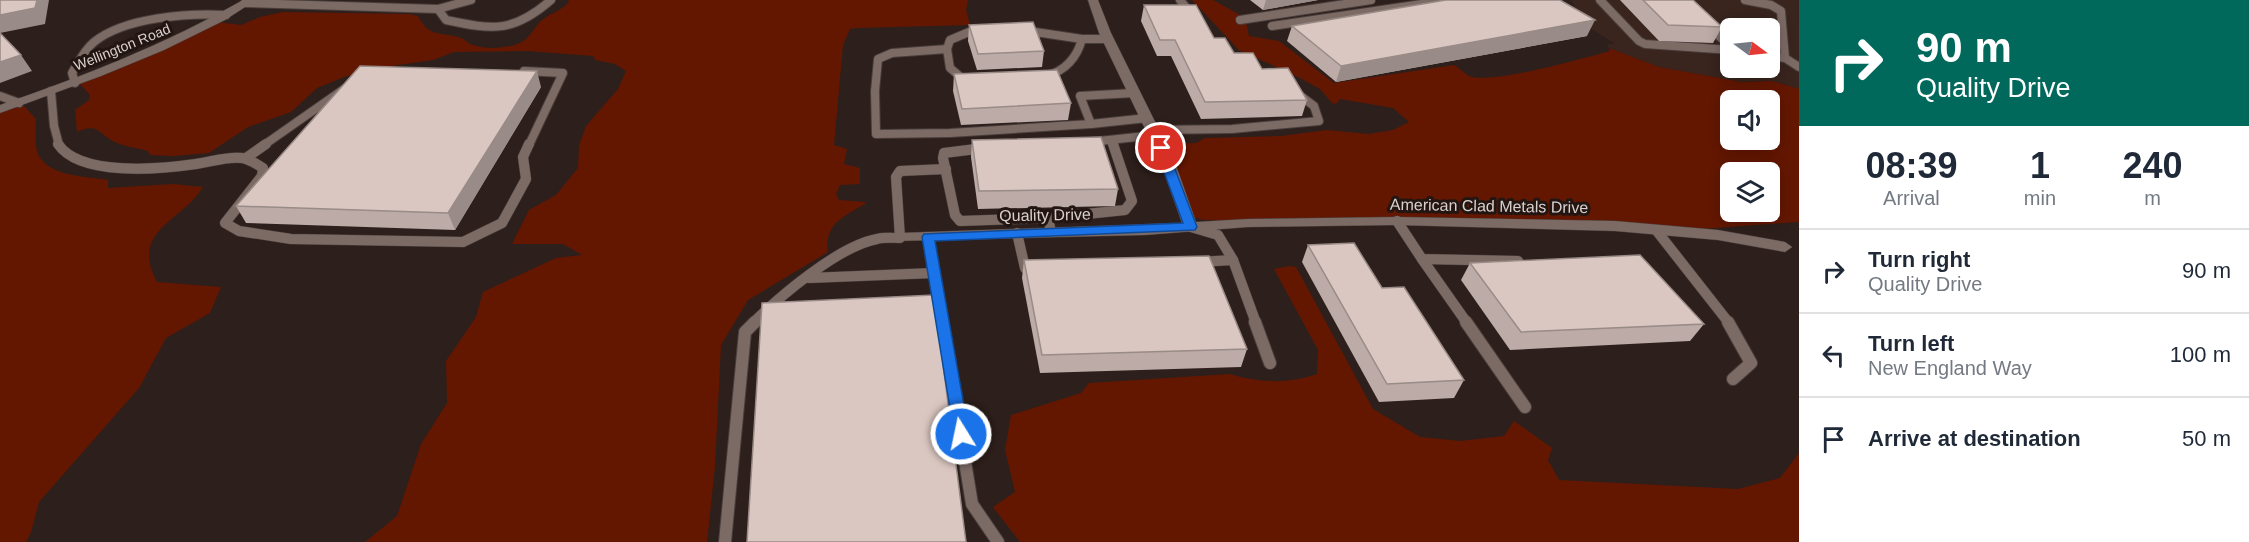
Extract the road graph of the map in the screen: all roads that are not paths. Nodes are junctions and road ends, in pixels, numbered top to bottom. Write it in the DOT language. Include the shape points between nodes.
graph roads {
  1 [pos="471,0"];
  2 [pos="550,0"];
  3 [pos="1093,0"];
  4 [pos="1180,0"];
  5 [pos="1371,0"];
  6 [pos="1402,0"];
  7 [pos="1449,0"];
  8 [pos="1600,0"];
  9 [pos="1744,0"];
  10 [pos="1757,0"];
  11 [pos="248,2"];
  12 [pos="1411,6"];
  13 [pos="438,9"];
  14 [pos="226,15"];
  15 [pos="1697,16"];
  16 [pos="1240,20"];
  17 [pos="1272,26"];
  18 [pos="1201,27"];
  19 [pos="992,30"];
  20 [pos="1015,30"];
  21 [pos="1720,38"];
  22 [pos="1082,39"];
  23 [pos="1108,39"];
  24 [pos="1720,47"];
  25 [pos="947,49"];
  26 [pos="1780,57"];
  27 [pos="1785,58"];
  28 [pos="1799,67"];
  29 [pos="516,71"];
  30 [pos="1040,78"];
  31 [pos="977,82"];
  32 [pos="75,83"];
  33 [pos="352,83"];
  34 [pos="1286,85"];
  35 [pos="51,91"];
  36 [pos="1134,93"];
  37 [pos="0,96"];
  38 [pos="19,103"];
  39 [pos="0,109"];
  40 [pos="1091,124"];
  41 [pos="1152,128"];
  42 [pos="1112,141"];
  43 [pos="1078,143"];
  44 [pos="1000,147"];
  45 [pos="246,159"];
  46 [pos="946,170"];
  47 [pos="1048,218"];
  48 [pos="1397,221"];
  49 [pos="1191,227"];
  50 [pos="1656,230"];
  51 [pos="1051,232"];
  52 [pos="1017,233"];
  53 [pos="928,237"];
  54 [pos="900,238"];
  55 [pos="1785,247"];
  56 [pos="1422,259"];
  57 [pos="1233,260"];
  58 [pos="1187,262"];
  59 [pos="1534,262"];
  60 [pos="1048,268"];
  61 [pos="934,273"];
  62 [pos="808,278"];
  63 [pos="1270,363"];
  64 [pos="1733,379"];
  65 [pos="1525,407"];
  66 [pos="725,542"];
  67 [pos="998,542"];
  1 -- 13 [label="lane"];
  2 -- 13 [label="lane" via="520,25 502,30 447,20"];
  3 -- 23 [label="street"];
  4 -- 18 [label="lane"];
  5 -- 16 [label="lane"];
  6 -- 12 [label="lane"];
  7 -- 12 [label="lane"];
  8 -- 24 [label="lane" via="1645,44"];
  9 -- 10 [label="lane"];
  10 -- 27 [label="lane" via="1781,11"];
  11 -- 13 [label="lane"];
  11 -- 14 [label="street, Wellington Road"];
  12 -- 17 [label="lane"];
  14 -- 32 [label="street, Wellington Road"];
  14 -- 32 [label="lane" via="173,17 107,33 94,42 72,72"];
  15 -- 21 [label="lane"];
  19 -- 25 [label="lane" via="969,32 950,40"];
  20 -- 22 [label="lane"];
  22 -- 23 [label="lane"];
  22 -- 30 [label="lane" via="1075,59 1054,74"];
  23 -- 36 [label="street"];
  25 -- 31 [label="lane" via="950,68 963,79"];
  25 -- 40 [label="lane" via="892,53 878,59 874,91 876,134"];
  26 -- 27 [label="lane"];
  27 -- 28 [label="lane"];
  29 -- 45 [label="lane" via="563,73 523,157 526,179 502,224 463,242 291,239 239,231 225,223 262,176 263,168"];
  32 -- 35 [label="street, Wellington Road"];
  33 -- 45 [label="lane"];
  34 -- 41 [label="lane" via="1314,106 1319,121 1232,129"];
  35 -- 38 [label="street, Wellington Road"];
  35 -- 45 [label="lane" via="54,129 60,147 77,159 125,168"];
  36 -- 40 [label="lane" via="1080,96"];
  36 -- 41 [label="street"];
  37 -- 38 [label="lane"];
  38 -- 39 [label="street, Wellington Road"];
  40 -- 41 [label="lane"];
  41 -- 42 [label="lane"];
  41 -- 49 [label="street"];
  42 -- 43 [label="lane"];
  42 -- 47 [label="lane" via="1132,201 1125,210"];
  44 -- 46 [label="lane" via="944,153"];
  46 -- 47 [label="lane" via="955,215 960,221"];
  46 -- 54 [label="lane" via="900,171 896,177"];
  47 -- 51 [label="lane"];
  48 -- 49 [label="street, American Clad Metals Drive"];
  48 -- 50 [label="street, American Clad Metals Drive"];
  48 -- 56 [label="lane"];
  49 -- 51 [label="street, Quality Drive"];
  49 -- 57 [label="lane" via="1218,235"];
  50 -- 55 [label="street, American Clad Metals Drive" via="1718,235"];
  50 -- 64 [label="lane" via="1733,328 1751,363"];
  51 -- 52 [label="street, Quality Drive"];
  52 -- 53 [label="street, Quality Drive"];
  52 -- 60 [label="lane" via="1025,268"];
  53 -- 54 [label="street, Quality Drive"];
  53 -- 61 [label="lane"];
  54 -- 62 [label="lane" via="874,239 855,247"];
  56 -- 59 [label="lane"];
  56 -- 65 [label="lane"];
  57 -- 58 [label="lane"];
  57 -- 63 [label="lane"];
  61 -- 62 [label="lane"];
  61 -- 67 [label="lane" via="972,504"];
  62 -- 66 [label="lane" via="745,332"];
}
